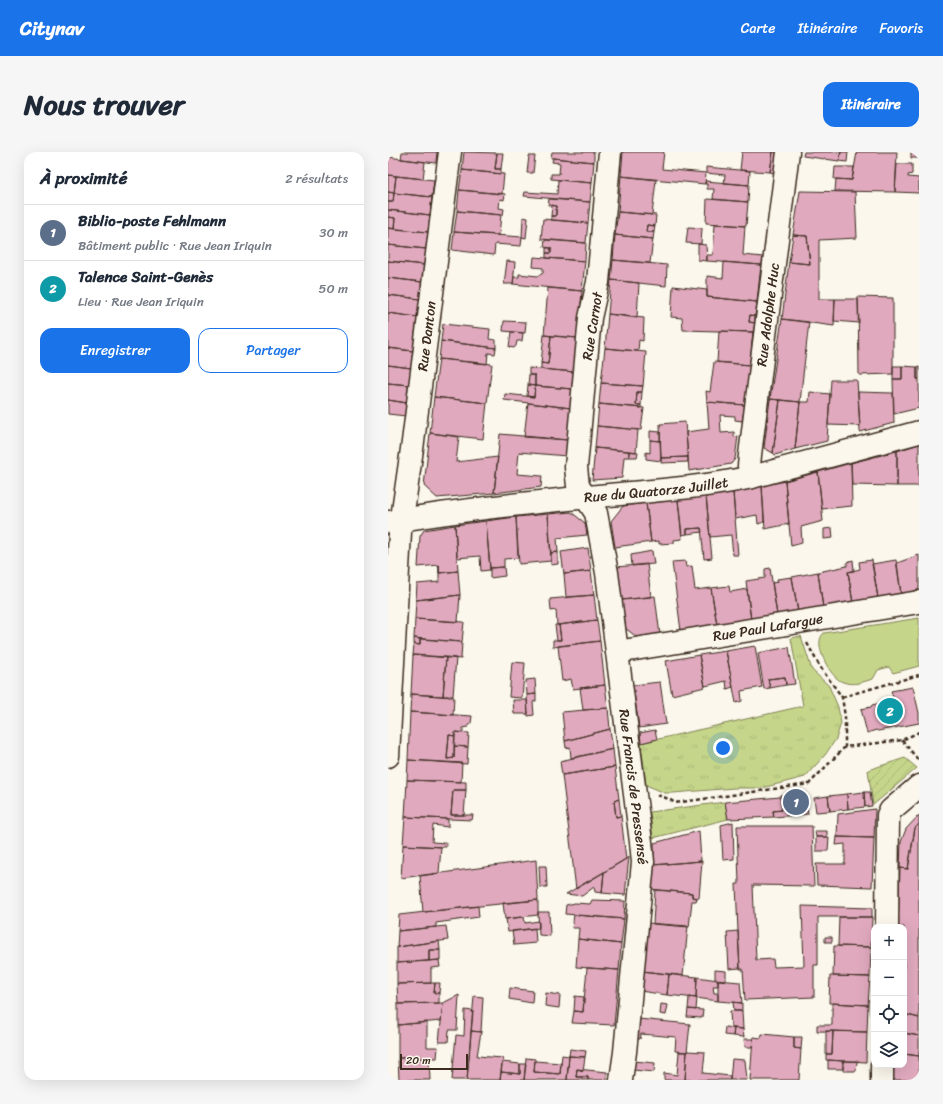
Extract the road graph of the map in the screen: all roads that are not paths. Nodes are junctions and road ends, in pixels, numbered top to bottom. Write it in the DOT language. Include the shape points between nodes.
graph roads {
  1 [pos="450,152"];
  2 [pos="610,152"];
  3 [pos="788,152"];
  4 [pos="919,432"];
  5 [pos="752,477"];
  6 [pos="586,497"];
  7 [pos="395,521"];
  8 [pos="392,597"];
  9 [pos="919,602"];
  10 [pos="617,652"];
  11 [pos="388,756"];
  12 [pos="919,786"];
  13 [pos="887,924"];
  14 [pos="882,1068"];
  15 [pos="621,1080"];
  16 [pos="882,1080"];
  1 -- 7 [label="street, Rue Danton" via="413,442"];
  2 -- 6 [label="street, Rue Carnot" via="598,282 590,318 576,467 578,486"];
  3 -- 5 [label="street, Rue Adolphe Huc" via="750,455"];
  4 -- 5 [label="street, Rue du Quatorze Juillet"];
  5 -- 6 [label="street, Rue du Quatorze Juillet" via="725,483"];
  6 -- 7 [label="street, Rue du Quatorze Juillet"];
  6 -- 10 [label="street, Rue Francis de Pressensé" via="596,512"];
  7 -- 8 [label="street, Rue Danton"];
  8 -- 11 [label="street, Rue Danton"];
  9 -- 10 [label="street, Rue Paul Lafargue"];
  10 -- 15 [label="street, Rue Francis de Pressensé" via="642,862"];
  12 -- 13 [label="street" via="888,815"];
  14 -- 16 [label="street"];
}
